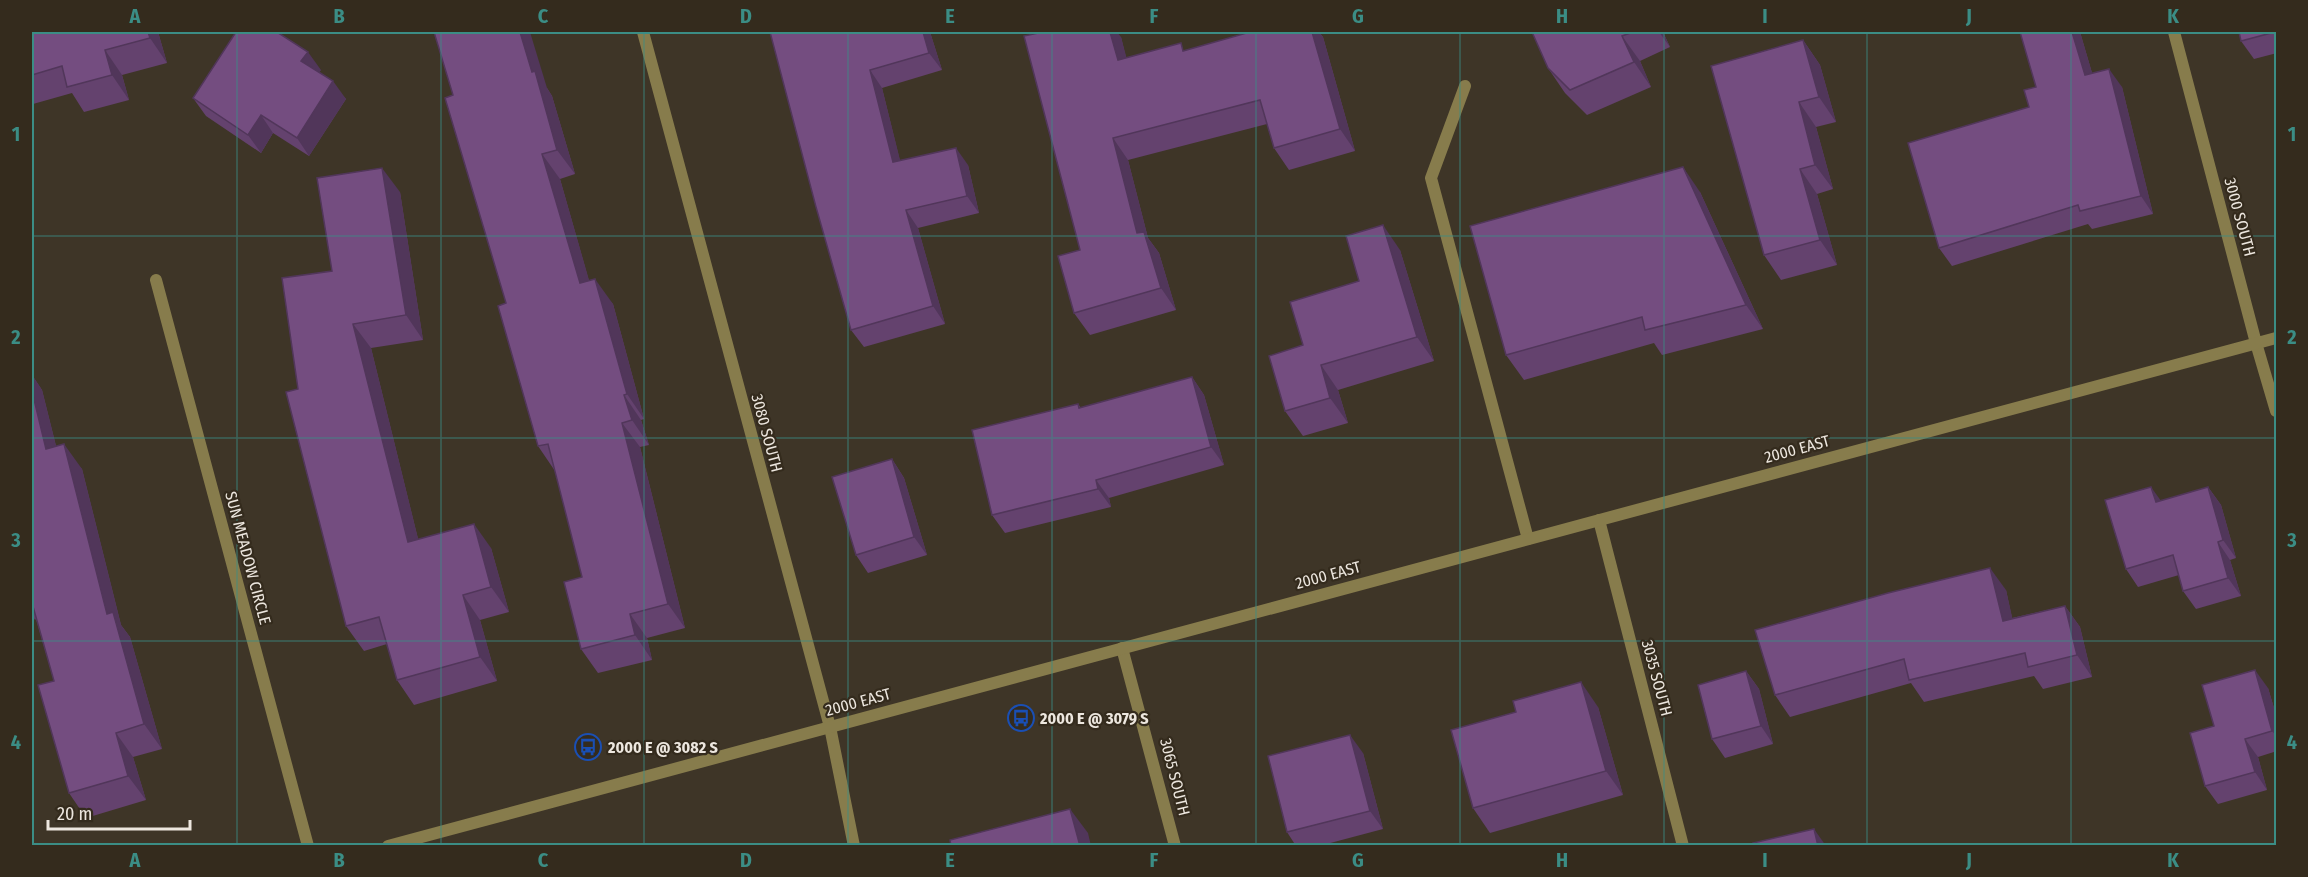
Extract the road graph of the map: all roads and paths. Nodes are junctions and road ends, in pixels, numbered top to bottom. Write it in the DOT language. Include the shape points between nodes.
graph roads {
  1 [pos="643,32"];
  2 [pos="2174,32"];
  3 [pos="1466,86"];
  4 [pos="156,280"];
  5 [pos="2277,338"];
  6 [pos="2256,343"];
  7 [pos="2277,411"];
  8 [pos="1599,520"];
  9 [pos="1528,539"];
  10 [pos="1122,648"];
  11 [pos="830,727"];
  12 [pos="308,846"];
  13 [pos="388,846"];
  14 [pos="854,846"];
  15 [pos="1175,846"];
  16 [pos="1683,846"];
  1 -- 11 [label="street, 3080 SOUTH"];
  2 -- 6 [label="street, 3000 SOUTH"];
  3 -- 9 [label="street" via="1431,178"];
  4 -- 12 [label="street, SUN MEADOW CIRCLE"];
  5 -- 6 [label="street, 2000 EAST"];
  6 -- 7 [label="street, 3000 SOUTH"];
  6 -- 8 [label="street, 2000 EAST"];
  8 -- 9 [label="street, 2000 EAST"];
  8 -- 16 [label="street, 3035 SOUTH"];
  9 -- 10 [label="street, 2000 EAST"];
  10 -- 11 [label="street, 2000 EAST"];
  10 -- 15 [label="street, 3065 SOUTH"];
  11 -- 13 [label="street, 2000 EAST"];
  11 -- 14 [label="street, 3080 SOUTH"];
}
